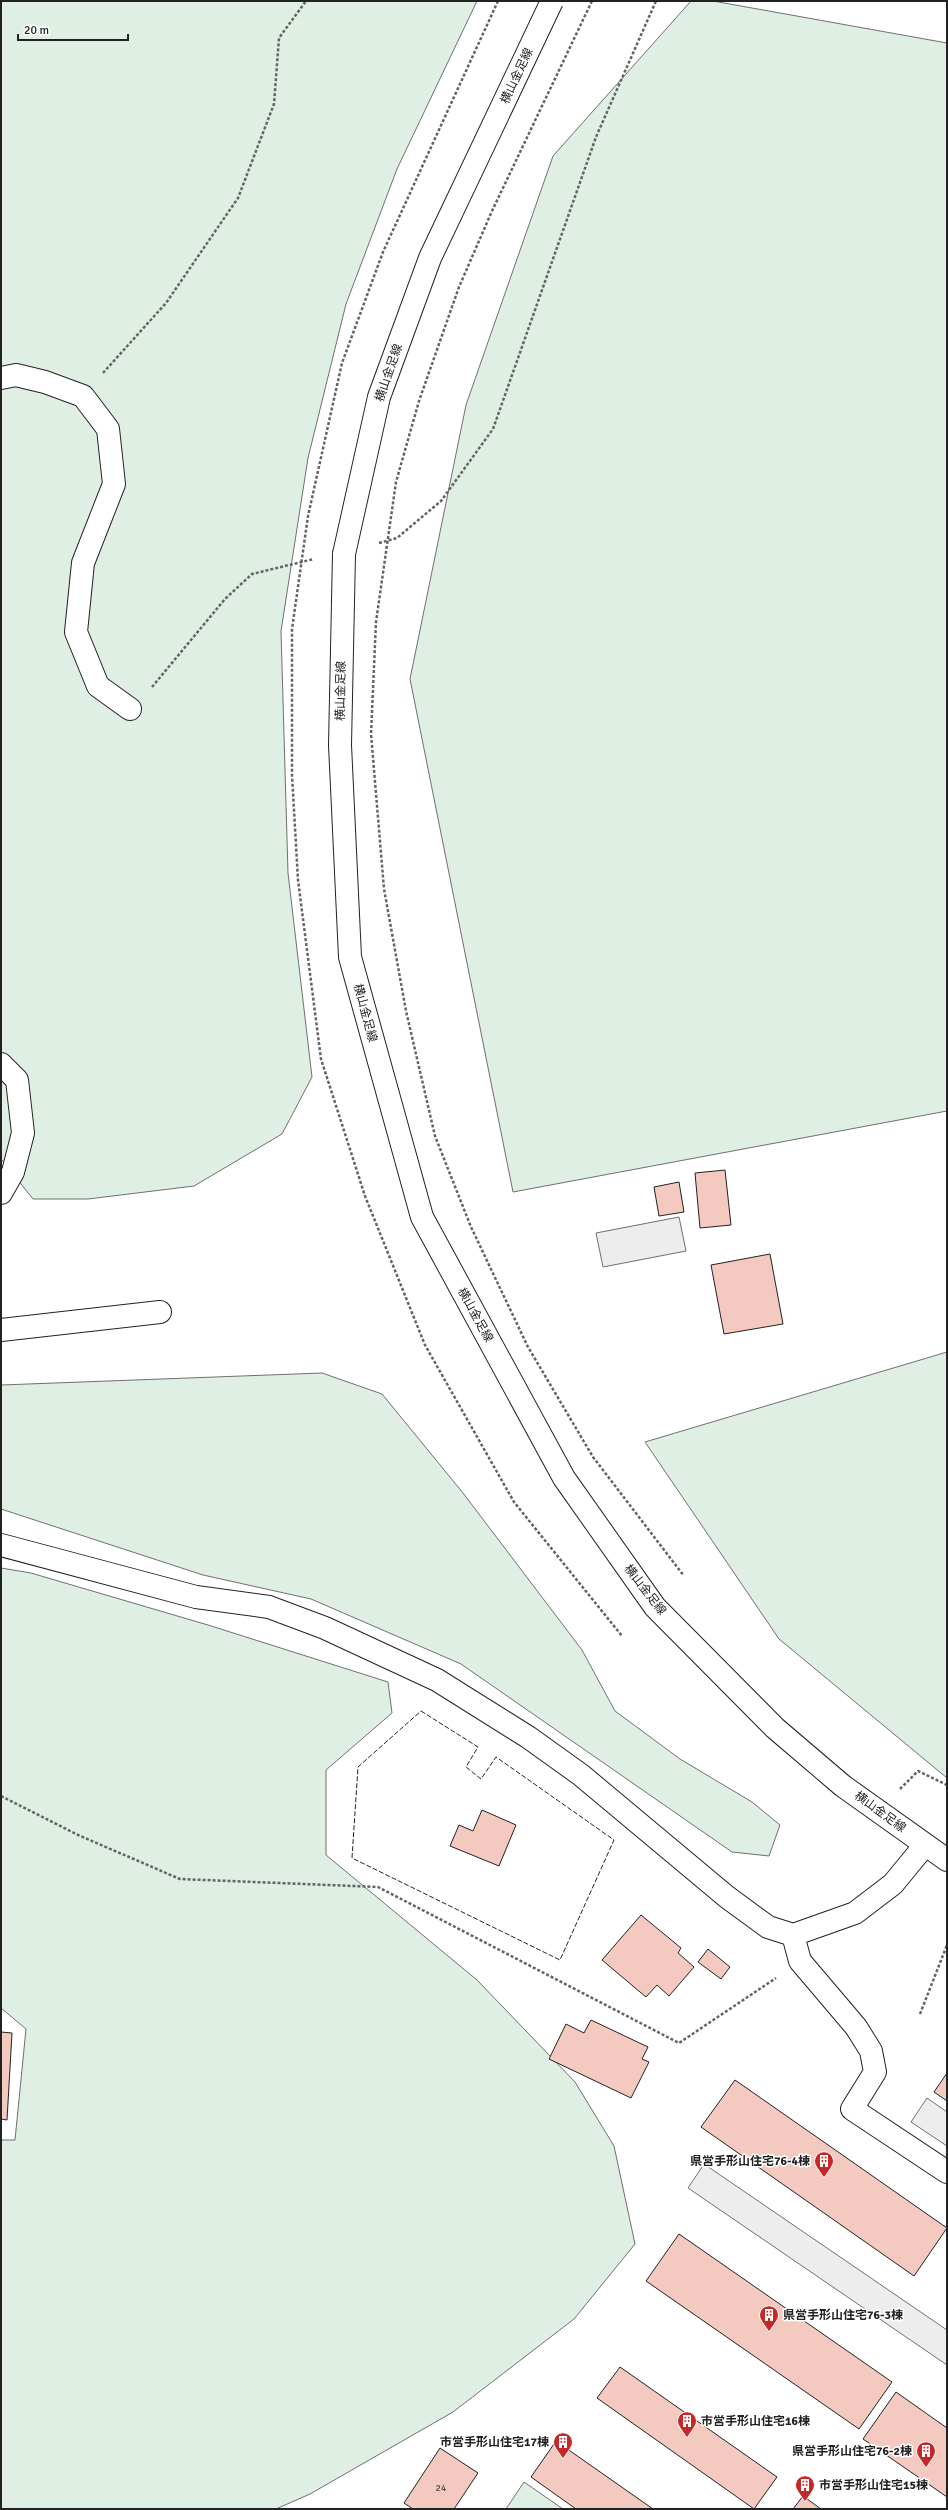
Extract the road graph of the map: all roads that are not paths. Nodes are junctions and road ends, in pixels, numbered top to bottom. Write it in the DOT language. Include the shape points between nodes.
graph roads {
  1 [pos="552,1"];
  2 [pos="1,378"];
  3 [pos="130,709"];
  4 [pos="1,1064"];
  5 [pos="1,1193"];
  6 [pos="160,1312"];
  7 [pos="1,1330"];
  8 [pos="2,1546"];
  9 [pos="925,1845"];
  10 [pos="947,1860"];
  11 [pos="793,1935"];
  12 [pos="947,2172"];
  1 -- 9 [label="street, 横山金足線, bridge" via="430,258 379,397 344,554 340,745 350,957 422,1217 564,1478 655,1606 775,1728 843,1786"];
  2 -- 3 [label="street" via="16,375 46,382 83,396 108,429 114,484 83,563 76,632 98,686"];
  4 -- 5 [label="street" via="17,1080 23,1133 13,1172"];
  6 -- 7 [label="street"];
  8 -- 11 [label="street" via="196,1597 270,1607 325,1628 437,1680 528,1737 581,1775 727,1897 768,1927"];
  9 -- 10 [label="street, 横山金足線"];
  9 -- 11 [label="street" via="893,1884 855,1913"];
  11 -- 12 [label="street" via="800,1962 856,2027 871,2051 875,2072 852,2109"];
}
